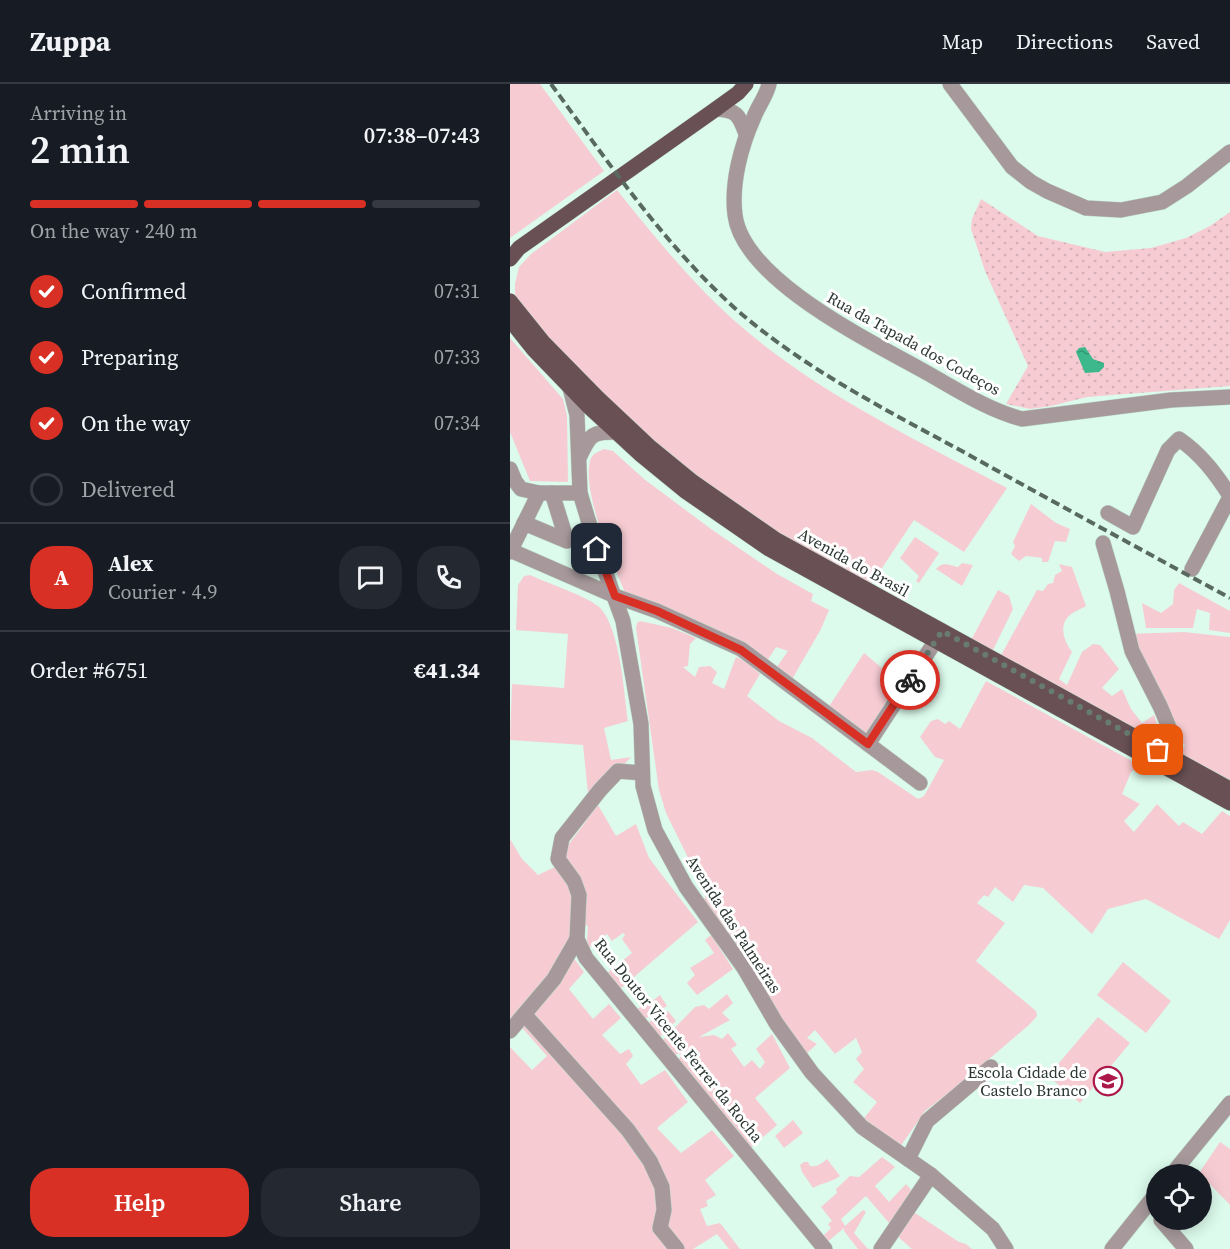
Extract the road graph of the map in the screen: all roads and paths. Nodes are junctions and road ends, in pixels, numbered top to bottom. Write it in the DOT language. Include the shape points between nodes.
graph roads {
  1 [pos="737,84"];
  2 [pos="746,84"];
  3 [pos="769,84"];
  4 [pos="950,84"];
  5 [pos="716,109"];
  6 [pos="746,134"];
  7 [pos="1230,153"];
  8 [pos="510,244"];
  9 [pos="510,259"];
  10 [pos="510,301"];
  11 [pos="510,320"];
  12 [pos="1230,397"];
  13 [pos="588,407"];
  14 [pos="617,432"];
  15 [pos="588,439"];
  16 [pos="578,459"];
  17 [pos="510,469"];
  18 [pos="545,493"];
  19 [pos="580,493"];
  20 [pos="1230,497"];
  21 [pos="1108,513"];
  22 [pos="524,523"];
  23 [pos="1103,543"];
  24 [pos="510,551"];
  25 [pos="1192,568"];
  26 [pos="615,596"];
  27 [pos="939,636"];
  28 [pos="868,744"];
  29 [pos="1158,750"];
  30 [pos="642,773"];
  31 [pos="920,783"];
  32 [pos="1230,789"];
  33 [pos="1230,803"];
  34 [pos="577,939"];
  35 [pos="525,1015"];
  36 [pos="510,1031"];
  37 [pos="991,1067"];
  38 [pos="1230,1103"];
  39 [pos="908,1159"];
  40 [pos="1180,1164"];
  41 [pos="931,1175"];
  42 [pos="1146,1213"];
  43 [pos="1170,1230"];
  44 [pos="677,1249"];
  45 [pos="825,1249"];
  46 [pos="881,1249"];
  47 [pos="1006,1249"];
  48 [pos="1112,1249"];
  49 [pos="1186,1249"];
  1 -- 8 [label="main road"];
  2 -- 5 [label="main road"];
  3 -- 6 [label="street, Rua da Tapada dos Codeços"];
  4 -- 7 [label="street" via="1012,167 1031,183 1086,208 1121,210 1162,202"];
  5 -- 6 [label="street" via="733,111 741,119"];
  5 -- 9 [label="main road" via="519,248"];
  6 -- 12 [label="street, Rua da Tapada dos Codeços" via="735,192 735,215 741,236 751,251 769,271 821,313 978,402 1022,419 1172,400"];
  10 -- 13 [label="main road, Avenida do Brasil"];
  11 -- 13 [label="main road, Avenida do Brasil"];
  13 -- 14 [label="main road, Avenida do Brasil"];
  13 -- 15 [label="street" via="592,420"];
  13 -- 16 [label="street, Avenida das Palmeiras"];
  13 -- 27 [label="main road, Avenida do Brasil" via="649,446 775,539"];
  14 -- 15 [label="street" via="601,432"];
  14 -- 27 [label="main road, Avenida do Brasil" via="685,491 769,549"];
  15 -- 16 [label="street, Avenida das Palmeiras"];
  16 -- 19 [label="street, Avenida das Palmeiras"];
  17 -- 18 [label="street" via="521,489"];
  18 -- 19 [label="street"];
  18 -- 22 [label="street"];
  18 -- 22 [label="street" via="567,541"];
  19 -- 26 [label="street, Avenida das Palmeiras"];
  20 -- 21 [label="street" via="1205,462 1179,439 1168,450 1133,527"];
  20 -- 25 [label="street"];
  22 -- 24 [label="street"];
  23 -- 29 [label="street" via="1132,651 1171,732"];
  24 -- 26 [label="street"];
  26 -- 28 [label="street" via="741,650"];
  26 -- 30 [label="street, Avenida das Palmeiras" via="641,724"];
  27 -- 28 [label="street"];
  27 -- 29 [label="main road, Avenida do Brasil"];
  27 -- 33 [label="main road, Avenida do Brasil"];
  28 -- 31 [label="street"];
  29 -- 32 [label="main road, Avenida do Brasil"];
  30 -- 34 [label="street, Rua Doutor Vicente Ferrer da Rocha" via="618,771 562,838 558,859 579,895"];
  30 -- 39 [label="street, Avenida das Palmeiras" via="655,830 686,887 744,968 776,1023 812,1073 862,1127"];
  34 -- 35 [label="street" via="554,979"];
  34 -- 45 [label="street, Rua Doutor Vicente Ferrer da Rocha" via="586,958"];
  35 -- 36 [label="street"];
  35 -- 44 [label="street" via="621,1122 650,1161 662,1186 664,1210 660,1228"];
  37 -- 39 [label="street" via="927,1121"];
  38 -- 40 [label="street"];
  39 -- 41 [label="street, Avenida das Palmeiras"];
  41 -- 46 [label="street"];
  41 -- 47 [label="street, Avenida das Palmeiras" via="993,1229"];
  42 -- 48 [label="street"];
  43 -- 49 [label="street"];
}
